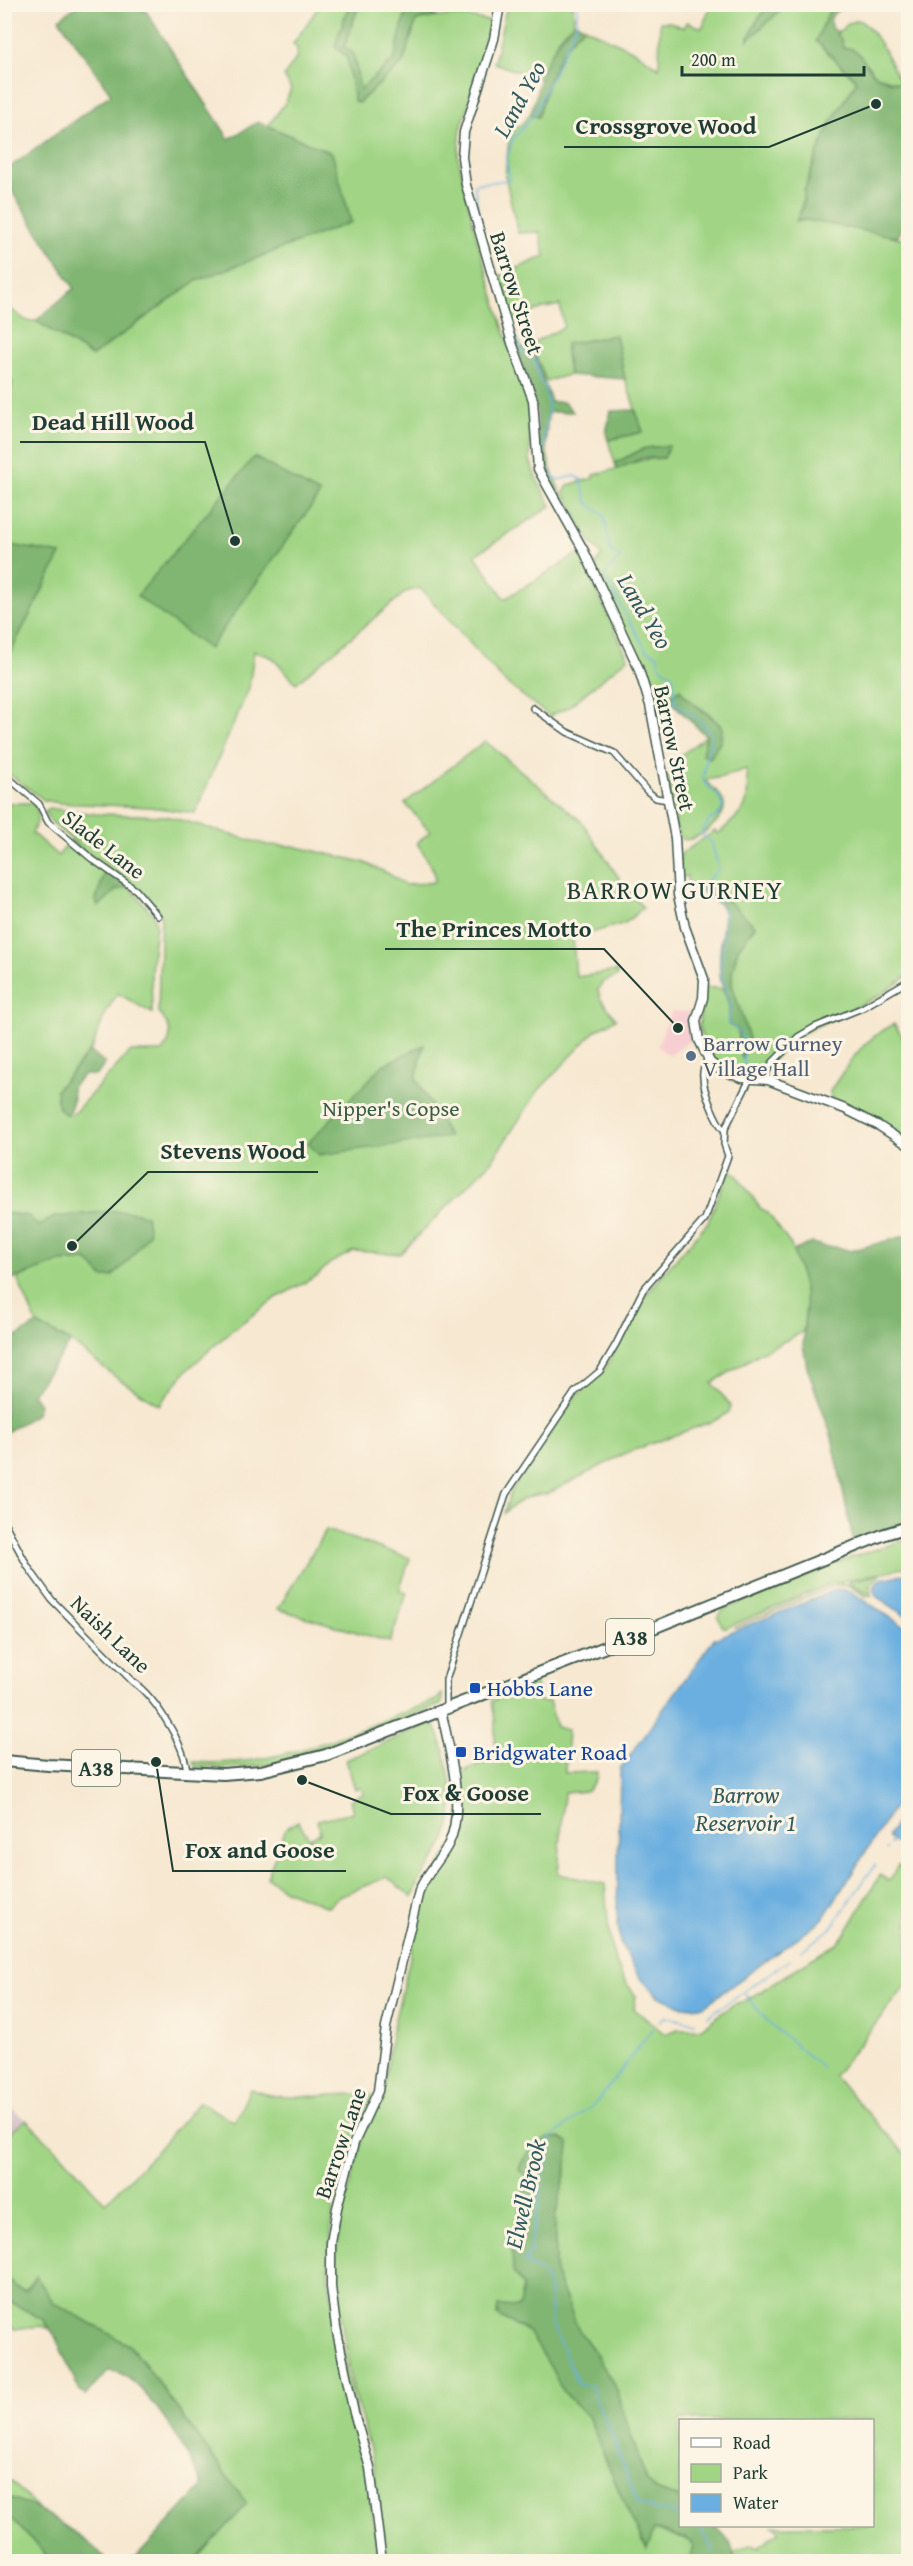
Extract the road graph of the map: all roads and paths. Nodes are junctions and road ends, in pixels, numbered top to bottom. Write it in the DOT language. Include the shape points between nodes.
graph roads {
  1 [pos="500,4"];
  2 [pos="533,708"];
  3 [pos="4,774"];
  4 [pos="668,800"];
  5 [pos="158,916"];
  6 [pos="909,981"];
  7 [pos="708,1058"];
  8 [pos="750,1079"];
  9 [pos="762,1079"];
  10 [pos="724,1131"];
  11 [pos="909,1145"];
  12 [pos="4,1521"];
  13 [pos="909,1527"];
  14 [pos="444,1709"];
  15 [pos="4,1761"];
  16 [pos="187,1773"];
  17 [pos="382,2562"];
  1 -- 4 [label="main road, Barrow Street" via="494,39 464,132 466,185 512,343 533,400 537,469 584,550 638,667 657,732"];
  2 -- 4 [label="street" via="562,729 614,753 647,791"];
  3 -- 5 [label="street, Slade Lane" via="39,804 48,822 136,890"];
  4 -- 7 [label="main road, Barrow Street" via="678,895 704,979 696,1027"];
  6 -- 9 [label="street" via="798,1037"];
  7 -- 8 [label="main road" via="720,1070"];
  7 -- 10 [label="street" via="702,1077 716,1120"];
  8 -- 9 [label="main road"];
  8 -- 10 [label="street"];
  9 -- 11 [label="main road" via="855,1114"];
  10 -- 14 [label="street" via="728,1156 705,1219 643,1290 600,1371 575,1392 506,1494 446,1680"];
  12 -- 16 [label="street, Naish Lane" via="28,1567 52,1600 143,1689 185,1756"];
  13 -- 14 [label="highway, A38"];
  14 -- 16 [label="highway, A38" via="292,1765 244,1773"];
  14 -- 17 [label="main road, Barrow Lane" via="454,1791 454,1827 448,1845 419,1891 387,2026 378,2091 354,2143 331,2243 336,2327 370,2468"];
  15 -- 16 [label="highway, A38"];
}
